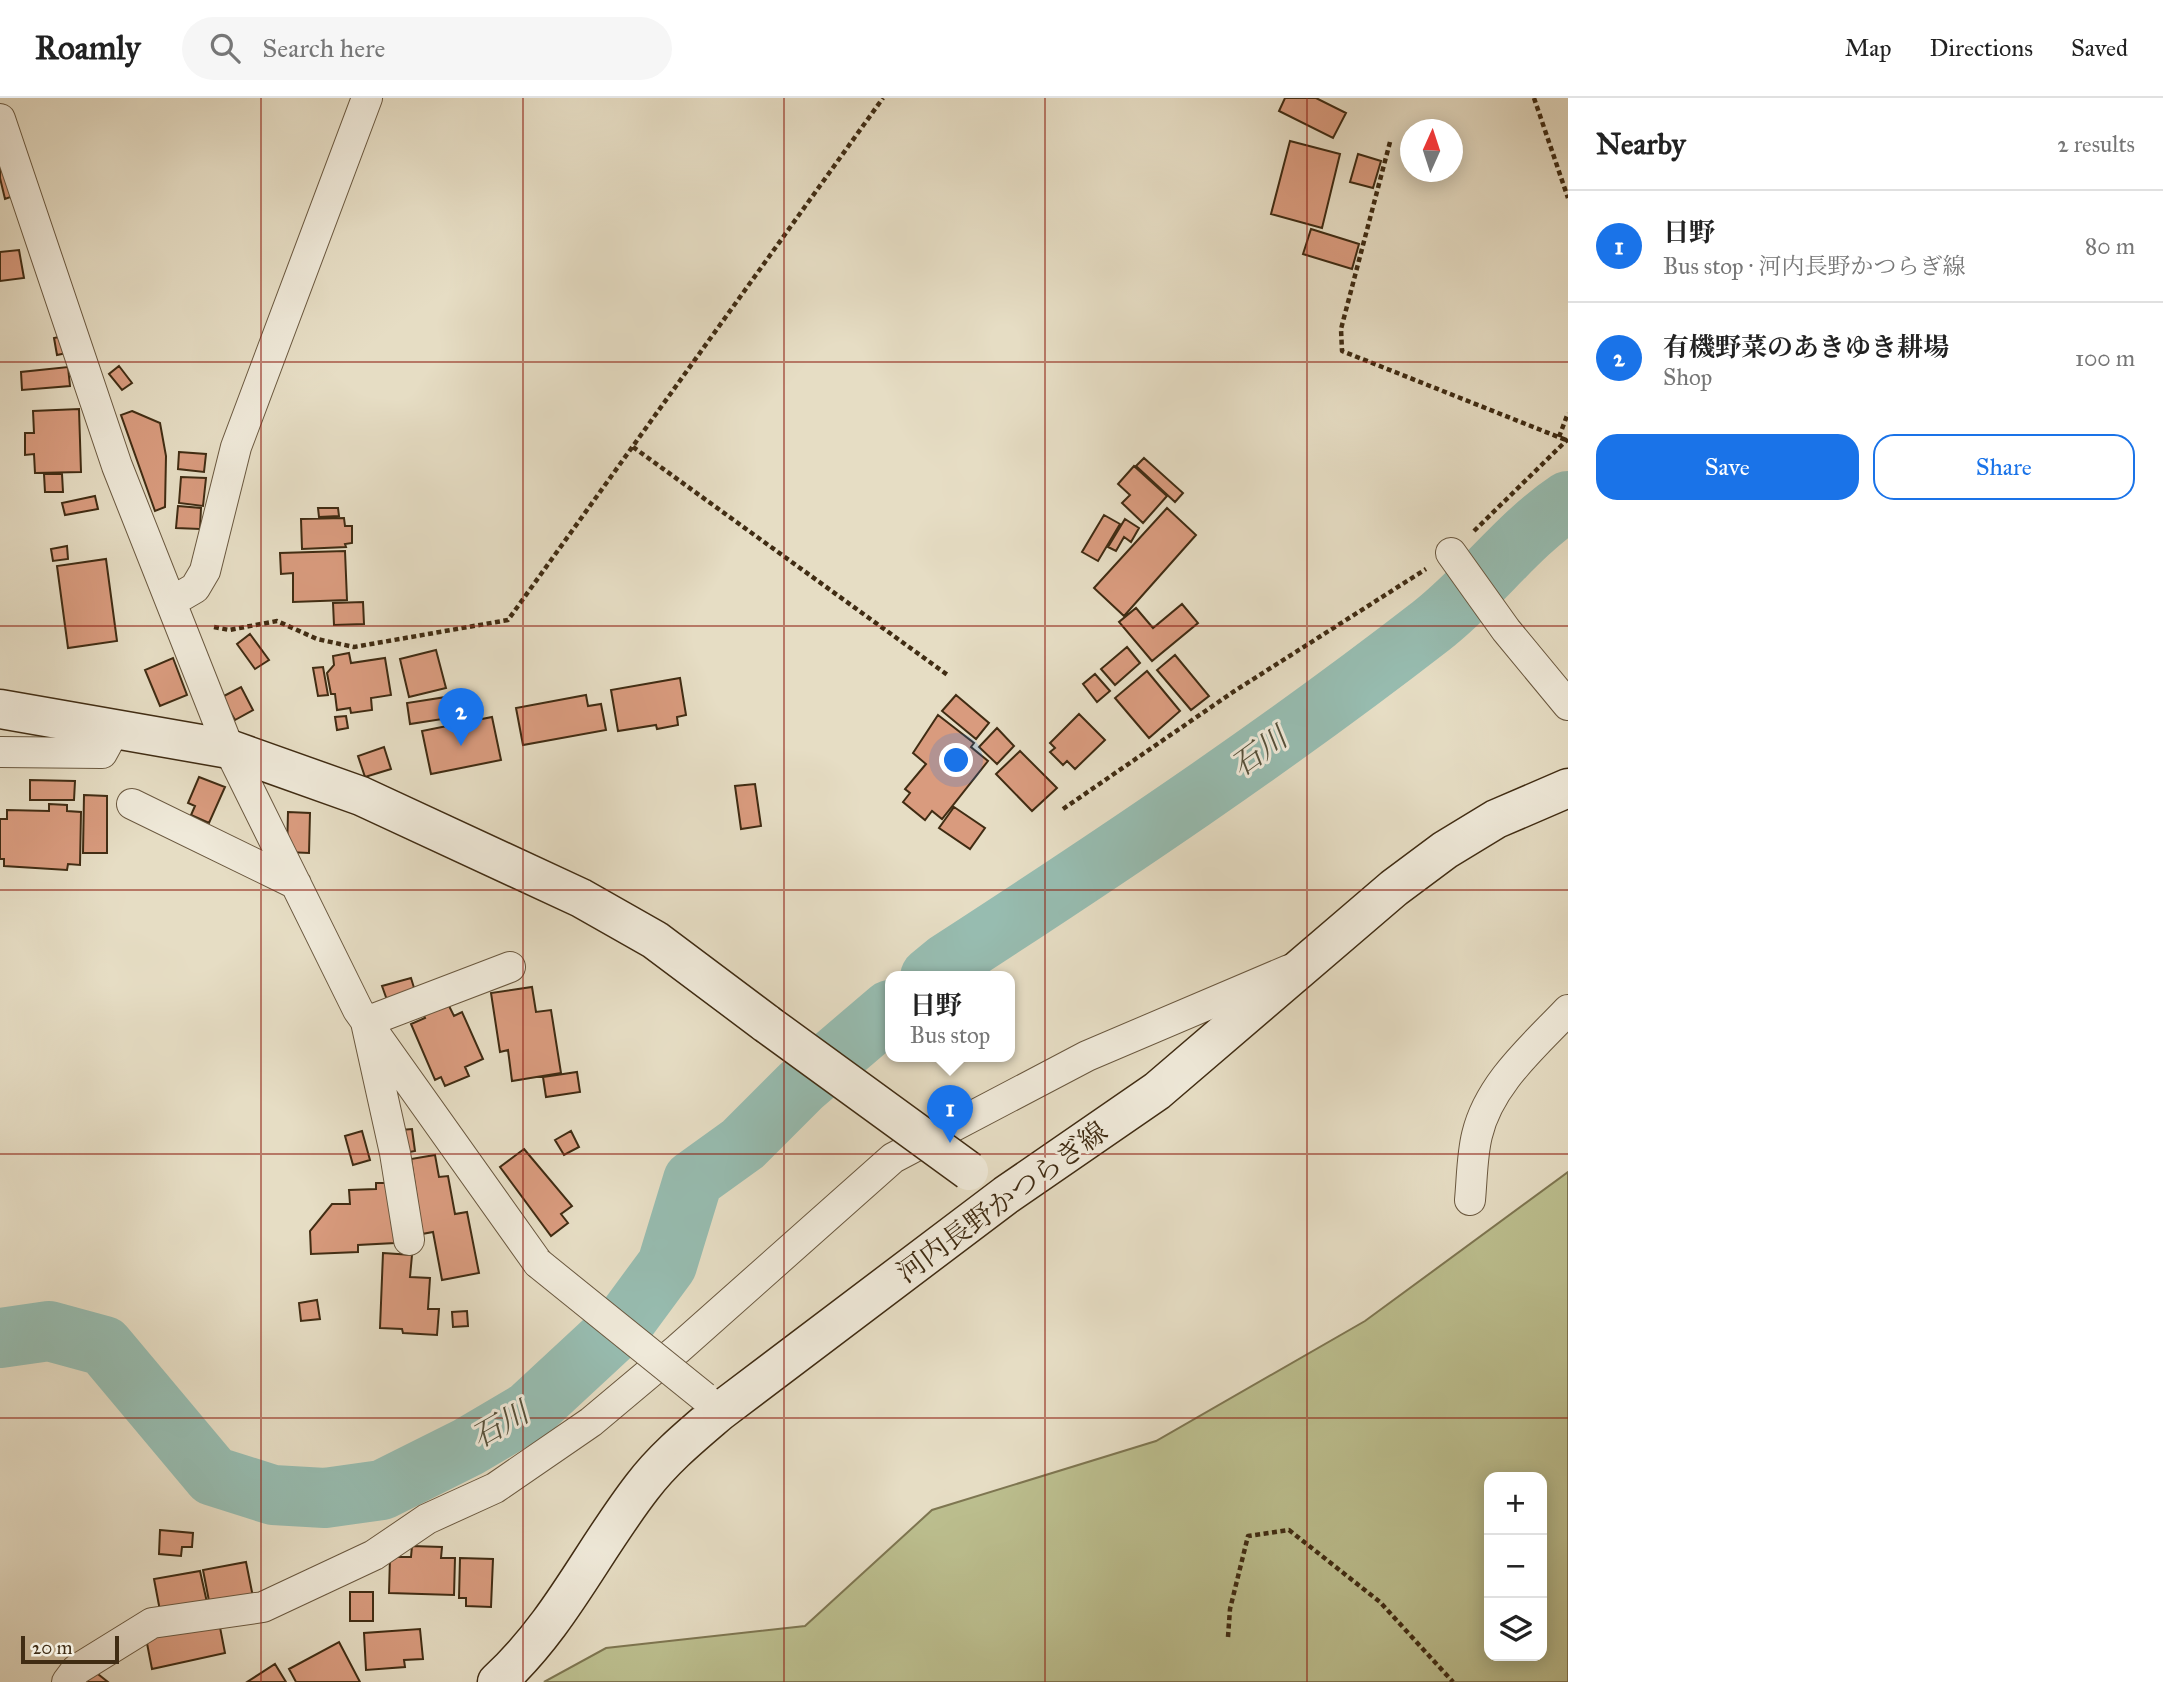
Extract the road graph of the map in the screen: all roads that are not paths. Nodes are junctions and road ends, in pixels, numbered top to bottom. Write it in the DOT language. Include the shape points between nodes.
graph roads {
  1 [pos="367,98"];
  2 [pos="0,119"];
  3 [pos="1454,558"];
  4 [pos="174,611"];
  5 [pos="1568,705"];
  6 [pos="0,709"];
  7 [pos="114,732"];
  8 [pos="229,750"];
  9 [pos="0,752"];
  10 [pos="1568,789"];
  11 [pos="132,804"];
  12 [pos="296,884"];
  13 [pos="1307,963"];
  14 [pos="510,967"];
  15 [pos="1568,1010"];
  16 [pos="366,1022"];
  17 [pos="1006,1195"];
  18 [pos="1470,1200"];
  19 [pos="409,1240"];
  20 [pos="712,1404"];
  21 [pos="67,1682"];
  22 [pos="497,1682"];
  1 -- 4 [label="street" via="236,447 205,571"];
  2 -- 4 [label="street" via="117,466"];
  3 -- 5 [label="street"];
  4 -- 8 [label="street"];
  6 -- 7 [label="main road"];
  7 -- 8 [label="main road"];
  7 -- 9 [label="street" via="102,753"];
  8 -- 12 [label="street"];
  8 -- 17 [label="main road, bridge" via="360,796 581,898 655,940"];
  10 -- 13 [label="main road, 河内長野かつらぎ線" via="1496,819 1445,850"];
  11 -- 12 [label="street"];
  12 -- 16 [label="street"];
  13 -- 17 [label="main road, 河内長野かつらぎ線" via="1157,1091"];
  13 -- 21 [label="street" via="1087,1056 893,1158 601,1414 495,1488 427,1519 374,1555 263,1607 152,1623 76,1670"];
  14 -- 16 [label="street"];
  15 -- 18 [label="street" via="1489,1102 1476,1136"];
  16 -- 19 [label="street"];
  16 -- 20 [label="street, bridge" via="538,1263"];
  17 -- 20 [label="main road, 河内長野かつらぎ線"];
  20 -- 22 [label="main road, 河内長野かつらぎ線" via="641,1488 559,1614 524,1658"];
}
